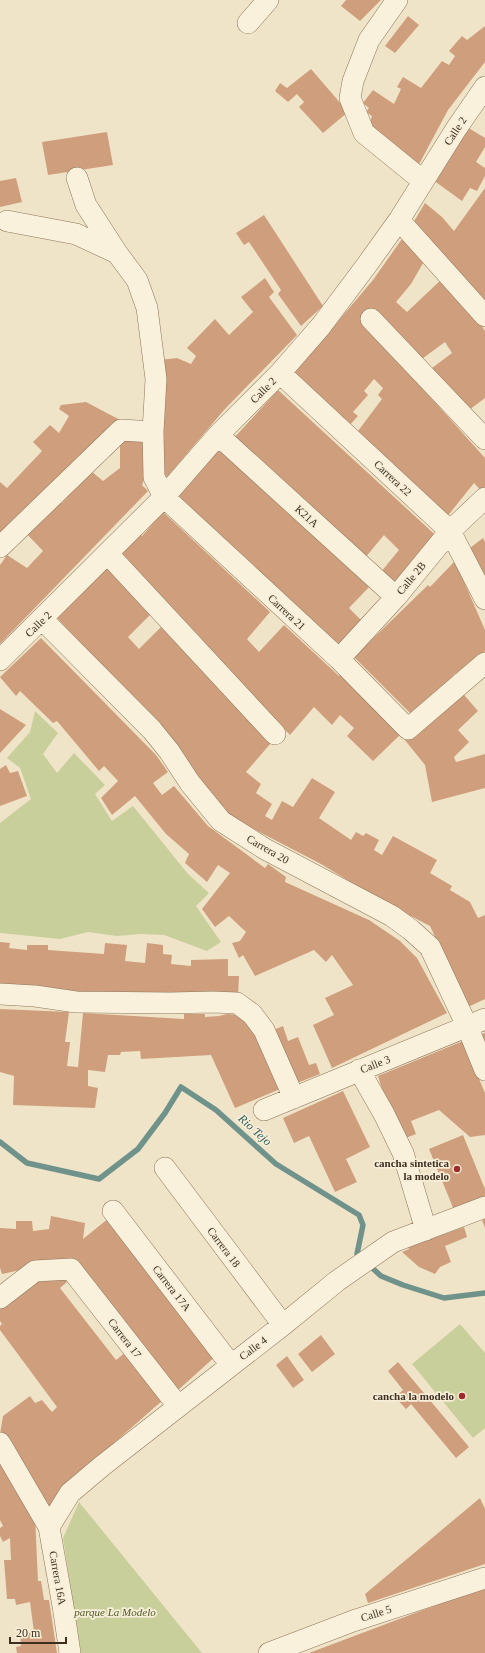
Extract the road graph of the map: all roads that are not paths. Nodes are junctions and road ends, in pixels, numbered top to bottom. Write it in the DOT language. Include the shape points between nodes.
graph roads {
  1 [pos="268,0"];
  2 [pos="397,0"];
  3 [pos="248,23"];
  4 [pos="485,87"];
  5 [pos="77,178"];
  6 [pos="423,181"];
  7 [pos="399,220"];
  8 [pos="7,221"];
  9 [pos="117,253"];
  10 [pos="485,316"];
  11 [pos="371,319"];
  12 [pos="280,373"];
  13 [pos="482,430"];
  14 [pos="153,432"];
  15 [pos="218,435"];
  16 [pos="164,497"];
  17 [pos="485,498"];
  18 [pos="450,531"];
  19 [pos="0,547"];
  20 [pos="108,554"];
  21 [pos="396,597"];
  22 [pos="485,599"];
  23 [pos="42,619"];
  24 [pos="0,660"];
  25 [pos="338,660"];
  26 [pos="485,663"];
  27 [pos="275,734"];
  28 [pos="0,994"];
  29 [pos="476,1022"];
  30 [pos="359,1070"];
  31 [pos="485,1070"];
  32 [pos="294,1098"];
  33 [pos="264,1110"];
  34 [pos="165,1168"];
  35 [pos="485,1207"];
  36 [pos="113,1211"];
  37 [pos="426,1230"];
  38 [pos="0,1298"];
  39 [pos="283,1325"];
  40 [pos="231,1365"];
  41 [pos="178,1406"];
  42 [pos="0,1443"];
  43 [pos="49,1527"];
  44 [pos="485,1578"];
  45 [pos="70,1653"];
  46 [pos="269,1653"];
  1 -- 3 [label="street"];
  2 -- 6 [label="street" via="369,40 350,98 364,133"];
  4 -- 6 [label="street, Calle 2"];
  5 -- 9 [label="street, Carrera 21" via="86,205"];
  6 -- 7 [label="street, Calle 2"];
  7 -- 10 [label="street"];
  7 -- 12 [label="street, Calle 2" via="321,326"];
  8 -- 9 [label="street" via="76,234"];
  9 -- 14 [label="street, Carrera 21" via="137,280 147,308 156,379"];
  11 -- 13 [label="street"];
  12 -- 15 [label="street, Calle 2"];
  12 -- 18 [label="street, Carrera 22"];
  14 -- 16 [label="street, Carrera 21" via="154,478"];
  14 -- 19 [label="street" via="121,430"];
  15 -- 16 [label="street, Calle 2"];
  15 -- 21 [label="street, K21A"];
  16 -- 20 [label="street, Calle 2"];
  16 -- 25 [label="street, Carrera 21"];
  17 -- 18 [label="street, Calle 2B"];
  18 -- 21 [label="street, Calle 2B"];
  18 -- 22 [label="street, Carrera 22"];
  20 -- 23 [label="street, Calle 2"];
  20 -- 27 [label="street"];
  21 -- 25 [label="street, Calle 2B"];
  23 -- 24 [label="street, Calle 2"];
  23 -- 29 [label="street, Carrera 20" via="152,730 221,821 265,849 392,916 411,930 430,947"];
  25 -- 26 [label="street, Carrera 21" via="408,729"];
  28 -- 32 [label="street" via="76,1002 237,1003 252,1014 264,1030"];
  29 -- 30 [label="street, Calle 3"];
  29 -- 31 [label="street, Carrera 20"];
  30 -- 32 [label="street, Calle 3"];
  30 -- 37 [label="street" via="403,1153"];
  32 -- 33 [label="street, Calle 3"];
  34 -- 39 [label="street, Carrera 18"];
  35 -- 37 [label="street, Calle 4"];
  36 -- 40 [label="street, Carrera 17A"];
  37 -- 39 [label="street, Calle 4" via="393,1242 337,1281"];
  38 -- 41 [label="street, Carrera 17" via="35,1271 71,1269"];
  39 -- 40 [label="street, Calle 4"];
  40 -- 41 [label="street, Calle 4"];
  41 -- 43 [label="street, Calle 4" via="70,1493"];
  42 -- 43 [label="street"];
  43 -- 45 [label="street, Carrera 16A"];
  44 -- 46 [label="street, Calle 5" via="353,1621"];
}
